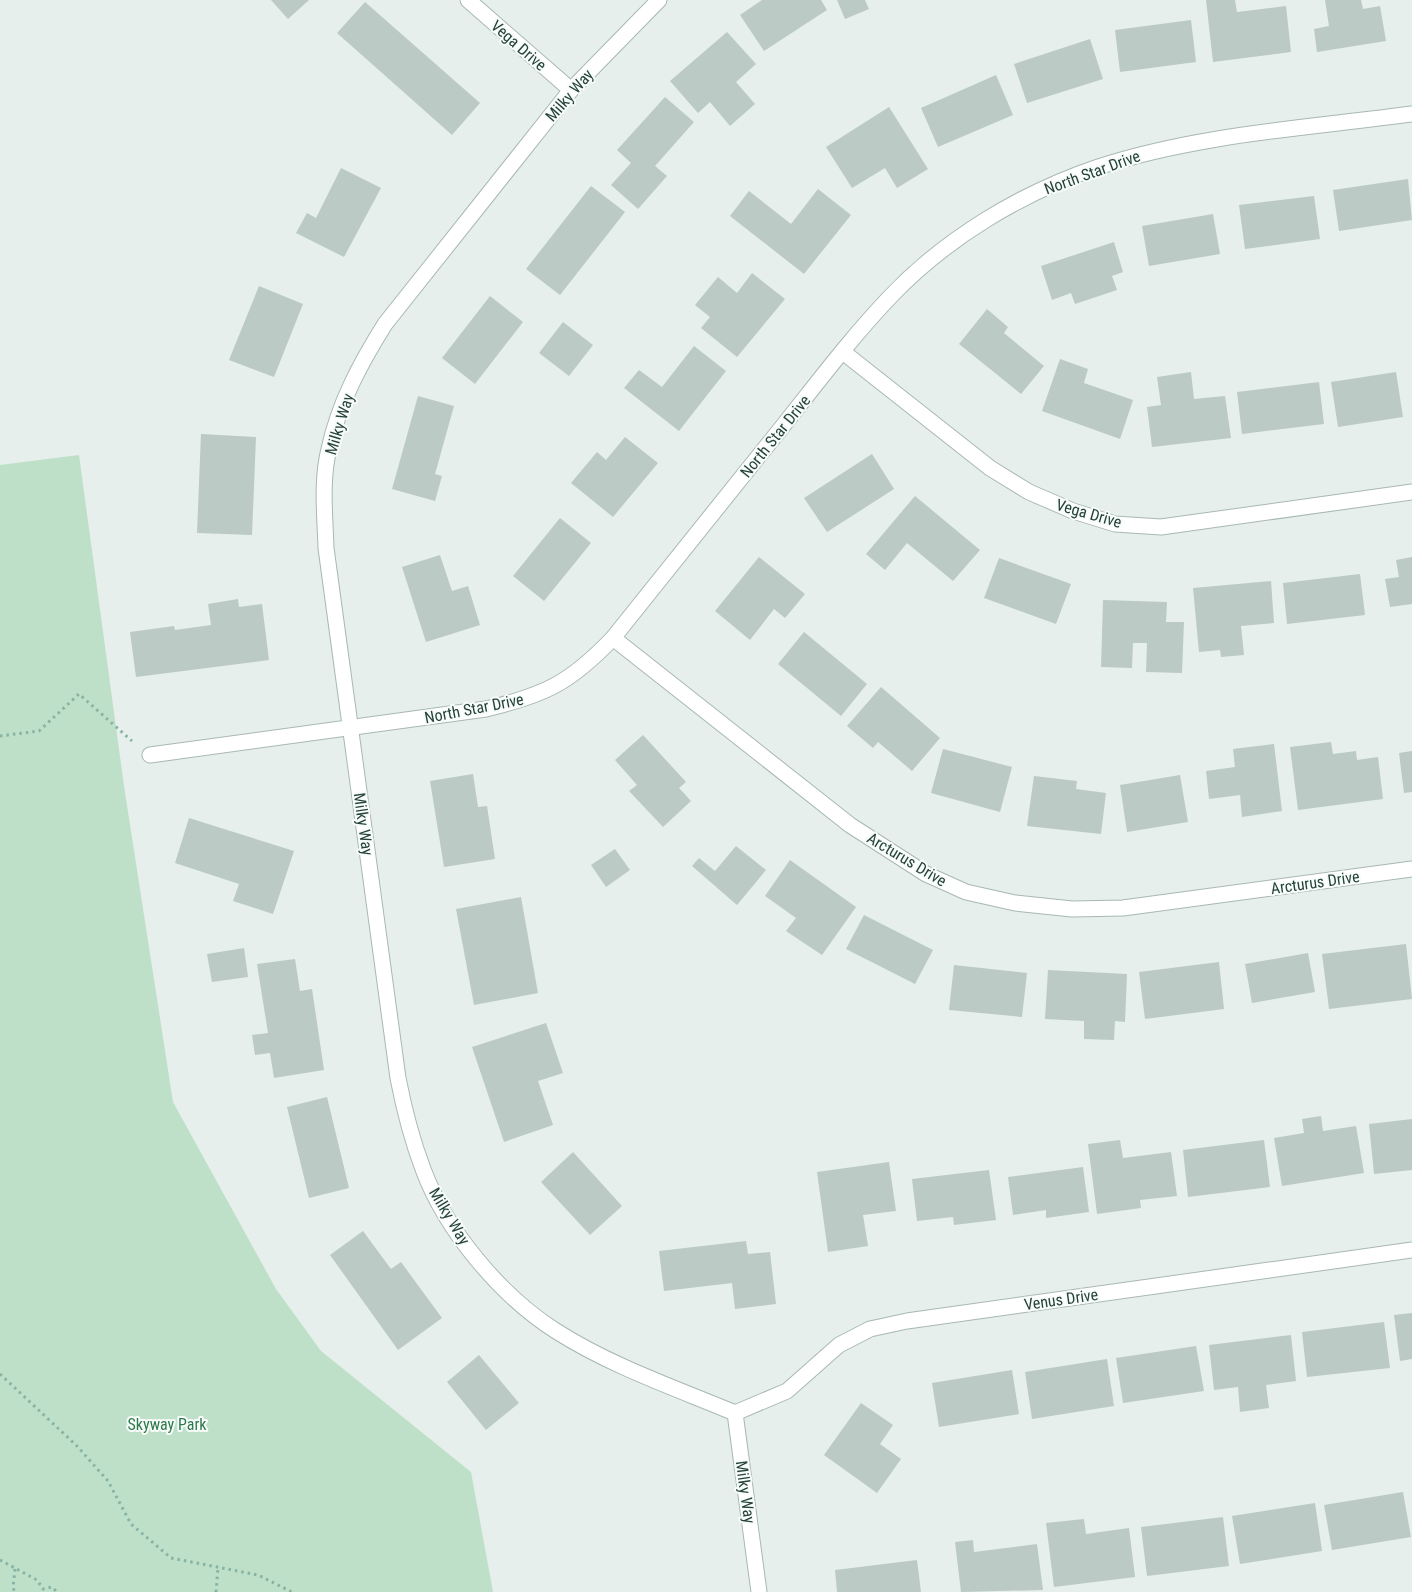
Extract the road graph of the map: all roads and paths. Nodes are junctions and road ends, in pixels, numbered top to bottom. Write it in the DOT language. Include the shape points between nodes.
graph roads {
  1 [pos="468,0"];
  2 [pos="659,0"];
  3 [pos="571,90"];
  4 [pos="1412,114"];
  5 [pos="843,352"];
  6 [pos="1412,492"];
  7 [pos="613,638"];
  8 [pos="351,729"];
  9 [pos="0,736"];
  10 [pos="150,755"];
  11 [pos="1412,869"];
  12 [pos="1412,1250"];
  13 [pos="0,1374"];
  14 [pos="735,1413"];
  15 [pos="0,1560"];
  16 [pos="218,1568"];
  17 [pos="15,1569"];
  18 [pos="15,1592"];
  19 [pos="57,1592"];
  20 [pos="216,1592"];
  21 [pos="292,1592"];
  22 [pos="759,1592"];
  1 -- 3 [label="street, Vega Drive"];
  2 -- 3 [label="street, Milky Way"];
  3 -- 8 [label="street, Milky Way" via="385,324 360,363 342,405 328,450 326,540"];
  4 -- 5 [label="street, North Star Drive" via="1192,143 1097,167 1052,185 1010,205 928,263 891,296"];
  5 -- 6 [label="street, Vega Drive" via="990,468 1029,492 1073,512 1115,524 1161,527"];
  5 -- 7 [label="street, North Star Drive"];
  7 -- 8 [label="street, North Star Drive" via="587,666 527,699"];
  7 -- 11 [label="street, Arcturus Drive" via="850,825 926,874 966,892 1015,904 1072,909 1123,908"];
  8 -- 10 [label="street, North Star Drive"];
  8 -- 14 [label="street, Milky Way" via="398,1078 423,1171 445,1213 477,1260 507,1292 556,1331 609,1360"];
  9 -- 10 [label="path" via="39,732 79,694"];
  12 -- 14 [label="street, Venus Drive" via="907,1321 870,1329 839,1345 786,1391"];
  13 -- 16 [label="path" via="108,1481 131,1524 172,1558"];
  14 -- 22 [label="street, Milky Way"];
  15 -- 17 [label="path"];
  16 -- 20 [label="path"];
  16 -- 21 [label="path" via="258,1575"];
  17 -- 18 [label="path"];
  17 -- 19 [label="path" via="37,1580 44,1589 52,1588"];
}
